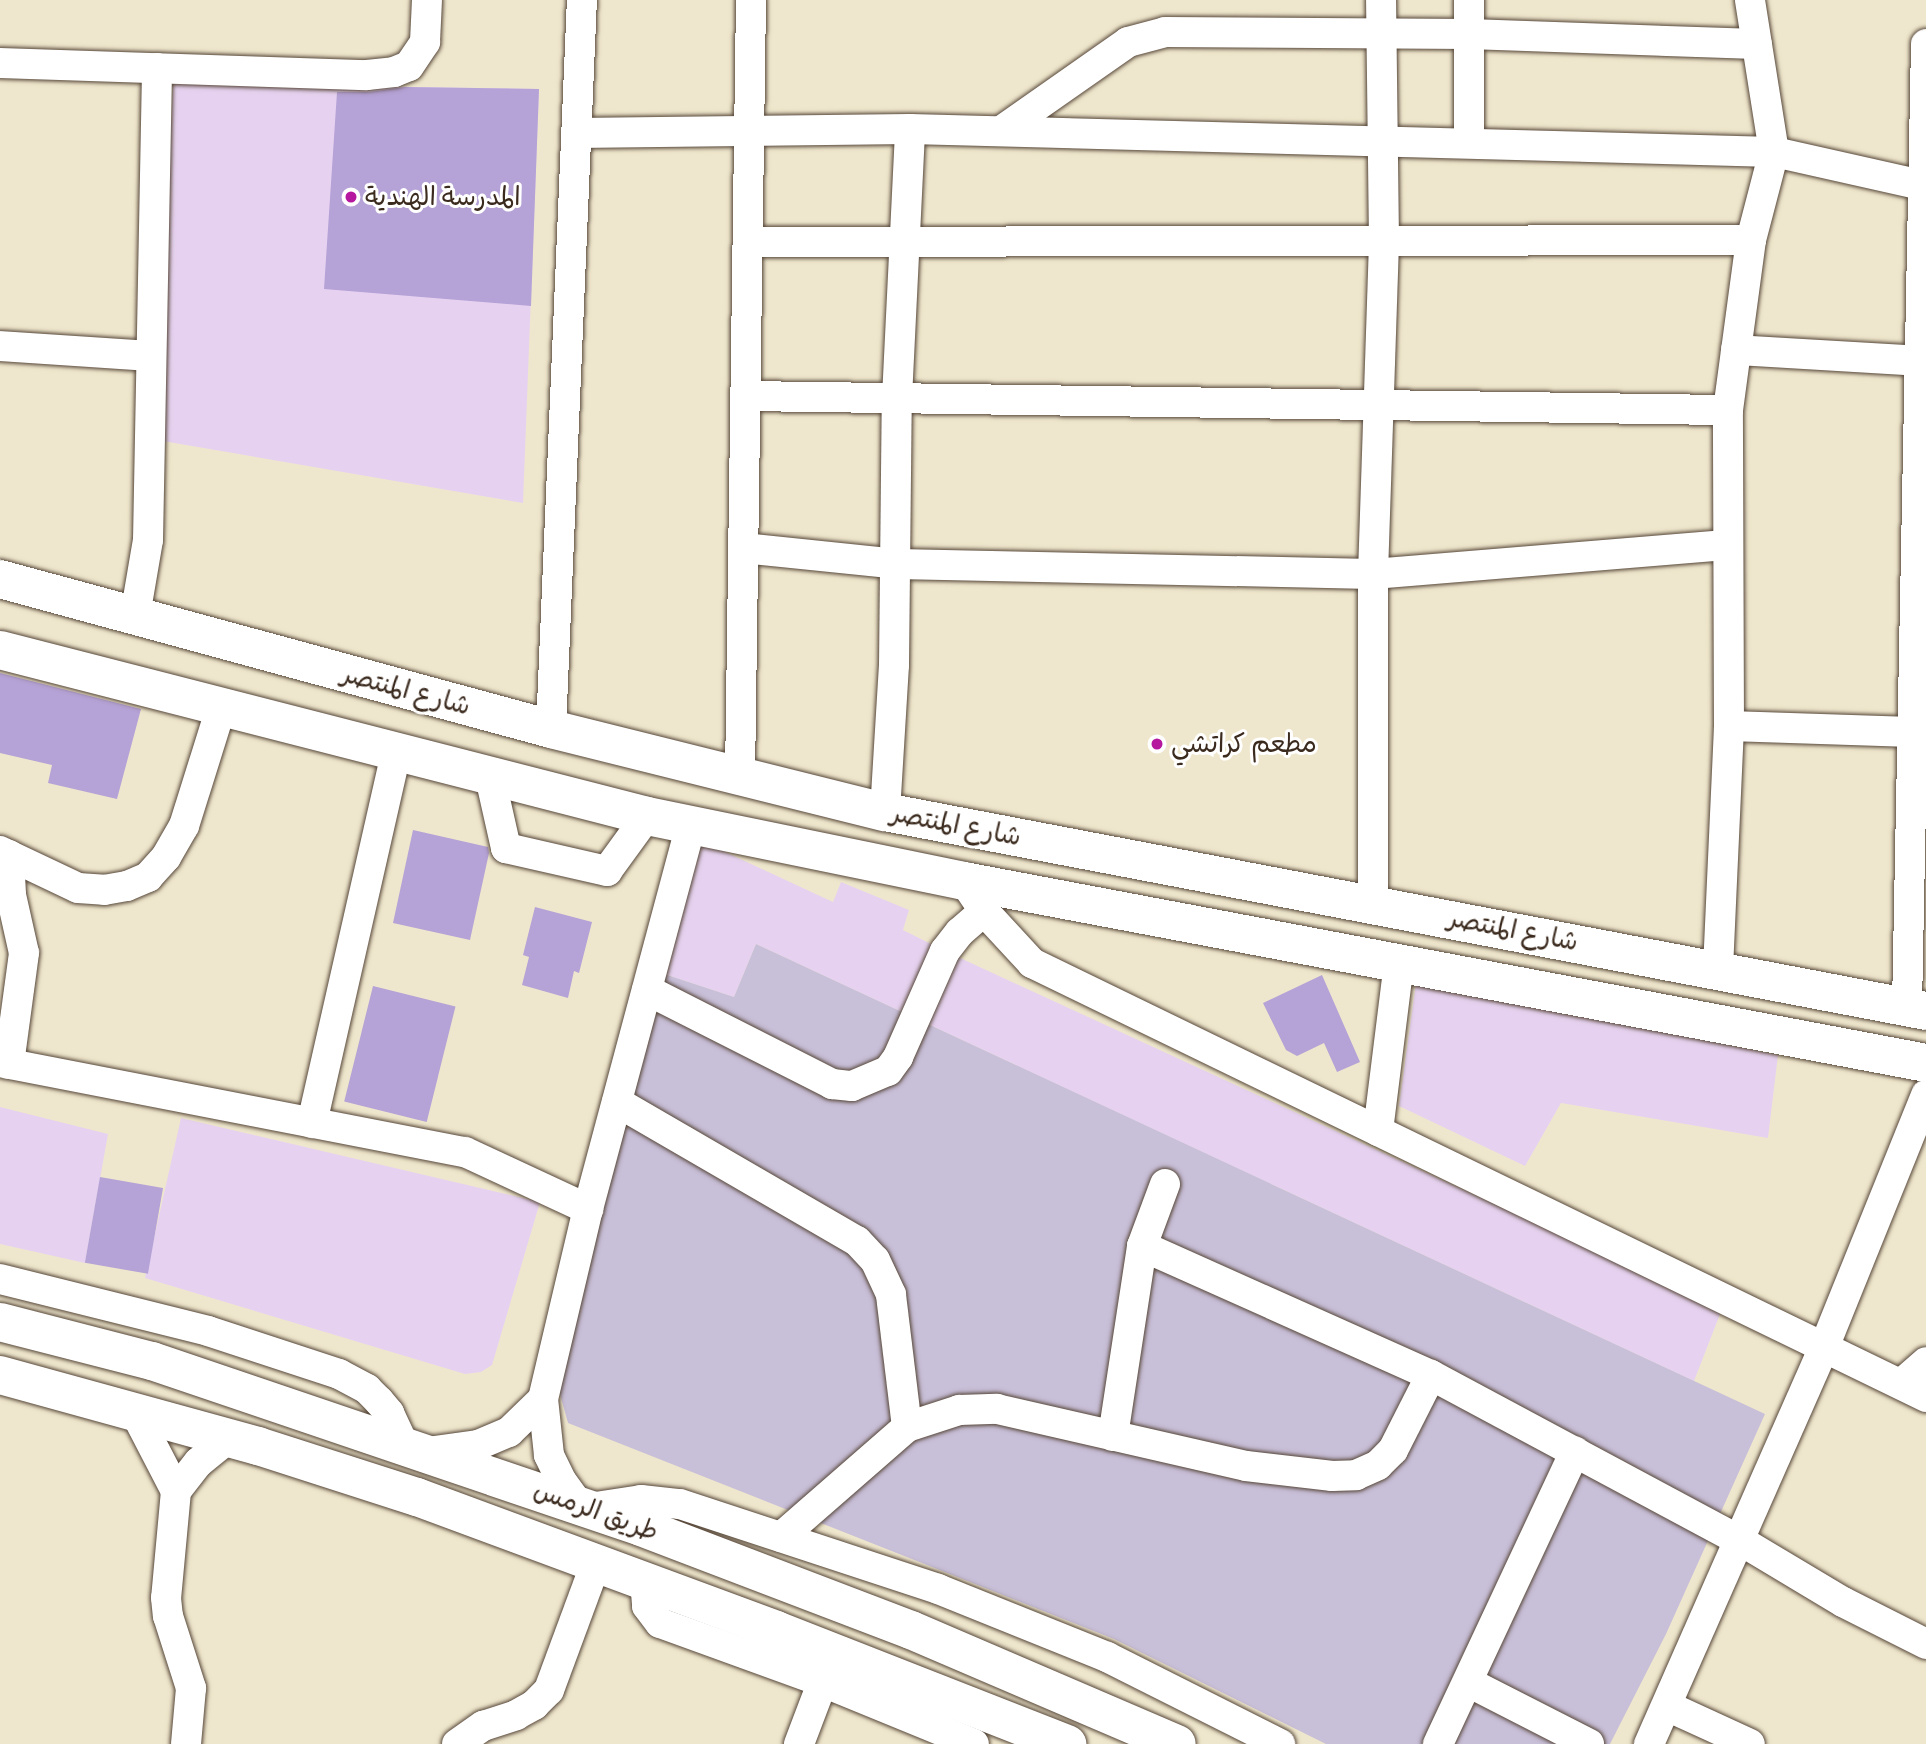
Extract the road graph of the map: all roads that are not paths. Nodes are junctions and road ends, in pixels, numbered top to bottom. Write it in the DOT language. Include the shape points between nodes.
graph roads {
  1 [pos="427,0"];
  2 [pos="582,0"];
  3 [pos="751,0"];
  4 [pos="1381,0"];
  5 [pos="1469,0"];
  6 [pos="1751,0"];
  7 [pos="1381,34"];
  8 [pos="1469,34"];
  9 [pos="1757,44"];
  10 [pos="1926,44"];
  11 [pos="0,62"];
  12 [pos="157,68"];
  13 [pos="910,129"];
  14 [pos="1001,131"];
  15 [pos="576,133"];
  16 [pos="749,133"];
  17 [pos="1382,141"];
  18 [pos="1469,143"];
  19 [pos="1774,152"];
  20 [pos="1924,186"];
  21 [pos="1751,240"];
  22 [pos="905,241"];
  23 [pos="1384,241"];
  24 [pos="749,242"];
  25 [pos="0,346"];
  26 [pos="1736,350"];
  27 [pos="151,356"];
  28 [pos="1920,361"];
  29 [pos="746,396"];
  30 [pos="897,398"];
  31 [pos="1378,405"];
  32 [pos="1728,410"];
  33 [pos="1726,544"];
  34 [pos="743,548"];
  35 [pos="897,564"];
  36 [pos="1373,574"];
  37 [pos="0,579"];
  38 [pos="135,616"];
  39 [pos="0,650"];
  40 [pos="221,708"];
  41 [pos="1729,726"];
  42 [pos="551,729"];
  43 [pos="1912,732"];
  44 [pos="396,753"];
  45 [pos="490,777"];
  46 [pos="740,777"];
  47 [pos="885,812"];
  48 [pos="647,816"];
  49 [pos="691,825"];
  50 [pos="4,853"];
  51 [pos="974,896"];
  52 [pos="1374,903"];
  53 [pos="1399,963"];
  54 [pos="1718,969"];
  55 [pos="648,990"];
  56 [pos="1916,1009"];
  57 [pos="5,1063"];
  58 [pos="1926,1063"];
  59 [pos="1926,1096"];
  60 [pos="617,1102"];
  61 [pos="312,1123"];
  62 [pos="1378,1131"];
  63 [pos="1165,1184"];
  64 [pos="588,1209"];
  65 [pos="1142,1246"];
  66 [pos="0,1279"];
  67 [pos="0,1322"];
  68 [pos="1825,1345"];
  69 [pos="1926,1362"];
  70 [pos="0,1375"];
  71 [pos="1431,1375"];
  72 [pos="1913,1390"];
  73 [pos="543,1399"];
  74 [pos="135,1412"];
  75 [pos="907,1427"];
  76 [pos="1113,1436"];
  77 [pos="229,1437"];
  78 [pos="415,1449"];
  79 [pos="1575,1452"];
  80 [pos="176,1492"];
  81 [pos="584,1506"];
  82 [pos="781,1537"];
  83 [pos="1741,1541"];
  84 [pos="596,1563"];
  85 [pos="1926,1644"];
  86 [pos="828,1667"];
  87 [pos="1468,1682"];
  88 [pos="1667,1706"];
  89 [pos="186,1744"];
  90 [pos="457,1744"];
  91 [pos="799,1744"];
  92 [pos="974,1744"];
  93 [pos="1067,1744"];
  94 [pos="1177,1744"];
  95 [pos="1280,1744"];
  96 [pos="1438,1744"];
  97 [pos="1589,1744"];
  98 [pos="1649,1744"];
  99 [pos="1750,1744"];
  1 -- 12 [label="street" via="425,42 409,66 394,72"];
  2 -- 15 [label="street"];
  3 -- 16 [label="street"];
  4 -- 7 [label="street"];
  5 -- 8 [label="street"];
  6 -- 9 [label="street"];
  7 -- 8 [label="street"];
  7 -- 14 [label="street" via="1165,32 1145,36 1128,42"];
  7 -- 17 [label="street"];
  8 -- 9 [label="street"];
  8 -- 18 [label="street"];
  9 -- 19 [label="street"];
  10 -- 20 [label="street"];
  11 -- 12 [label="street"];
  12 -- 27 [label="street"];
  13 -- 14 [label="street"];
  13 -- 16 [label="street"];
  13 -- 22 [label="street"];
  14 -- 17 [label="street"];
  15 -- 16 [label="street"];
  15 -- 42 [label="street"];
  16 -- 24 [label="street"];
  17 -- 18 [label="street"];
  17 -- 23 [label="street"];
  18 -- 19 [label="street"];
  19 -- 20 [label="street"];
  19 -- 21 [label="street"];
  20 -- 28 [label="street"];
  21 -- 23 [label="street"];
  21 -- 26 [label="street"];
  22 -- 23 [label="street"];
  22 -- 24 [label="street"];
  22 -- 30 [label="street"];
  23 -- 31 [label="street"];
  24 -- 29 [label="street"];
  25 -- 27 [label="street"];
  26 -- 28 [label="street"];
  26 -- 32 [label="street"];
  27 -- 38 [label="street" via="148,540"];
  28 -- 43 [label="street"];
  29 -- 30 [label="street"];
  29 -- 34 [label="street"];
  30 -- 31 [label="street"];
  30 -- 35 [label="street"];
  31 -- 32 [label="street"];
  31 -- 36 [label="street"];
  32 -- 33 [label="street"];
  33 -- 36 [label="street"];
  33 -- 41 [label="street"];
  34 -- 35 [label="street"];
  34 -- 46 [label="street"];
  35 -- 36 [label="street"];
  35 -- 47 [label="street"];
  36 -- 52 [label="street"];
  37 -- 38 [label="main road, شارع المنتصر"];
  38 -- 42 [label="main road, شارع المنتصر"];
  39 -- 40 [label="main road, شارع المنتصر"];
  40 -- 44 [label="main road, شارع المنتصر"];
  40 -- 50 [label="street" via="184,826 148,877 104,890 78,888"];
  41 -- 43 [label="street"];
  41 -- 54 [label="street"];
  42 -- 46 [label="main road, شارع المنتصر"];
  43 -- 56 [label="street"];
  44 -- 45 [label="main road, شارع المنتصر"];
  44 -- 61 [label="street"];
  45 -- 48 [label="main road, شارع المنتصر"];
  45 -- 48 [label="street" via="506,848 607,871"];
  46 -- 47 [label="main road, شارع المنتصر"];
  47 -- 52 [label="main road, شارع المنتصر"];
  48 -- 49 [label="main road, شارع المنتصر"];
  49 -- 51 [label="main road, شارع المنتصر"];
  49 -- 55 [label="street"];
  50 -- 57 [label="street" via="24,953"];
  51 -- 53 [label="main road, شارع المنتصر"];
  51 -- 55 [label="street" via="898,1057 888,1071 852,1086 832,1084"];
  51 -- 62 [label="street" via="1032,963"];
  52 -- 54 [label="main road, شارع المنتصر"];
  53 -- 58 [label="main road, شارع المنتصر"];
  53 -- 62 [label="street"];
  54 -- 56 [label="main road, شارع المنتصر"];
  55 -- 60 [label="street"];
  57 -- 61 [label="street"];
  59 -- 68 [label="street"];
  60 -- 64 [label="street"];
  60 -- 75 [label="street" via="857,1241 875,1260 891,1295"];
  61 -- 64 [label="street" via="465,1153"];
  62 -- 68 [label="street"];
  63 -- 65 [label="street"];
  64 -- 73 [label="street"];
  65 -- 71 [label="street"];
  65 -- 76 [label="street"];
  66 -- 78 [label="street" via="208,1331 339,1374 367,1389"];
  67 -- 78 [label="main road, طريق الرمس" via="152,1361"];
  68 -- 72 [label="street"];
  68 -- 83 [label="street"];
  69 -- 72 [label="street"];
  70 -- 74 [label="main road, طريق الرمس"];
  71 -- 76 [label="street" via="1393,1450 1378,1465 1356,1475 1246,1465"];
  71 -- 79 [label="street"];
  73 -- 78 [label="street" via="509,1432 478,1445"];
  73 -- 81 [label="street" via="549,1455 562,1482"];
  74 -- 77 [label="main road, طريق الرمس"];
  74 -- 80 [label="street"];
  75 -- 76 [label="street" via="973,1408 997,1409"];
  75 -- 82 [label="street"];
  77 -- 80 [label="street" via="199,1462"];
  77 -- 84 [label="main road, طريق الرمس" via="417,1497"];
  78 -- 81 [label="main road, طريق الرمس"];
  79 -- 83 [label="street"];
  79 -- 87 [label="street"];
  80 -- 89 [label="street" via="166,1598 191,1688"];
  81 -- 82 [label="street" via="660,1501"];
  81 -- 94 [label="main road, طريق الرمس" via="911,1630"];
  82 -- 95 [label="street" via="1032,1625 1107,1657"];
  83 -- 85 [label="street" via="1843,1602"];
  83 -- 88 [label="street"];
  84 -- 86 [label="main road, طريق الرمس" via="645,1581"];
  84 -- 90 [label="street" via="549,1690 534,1705 483,1726"];
  86 -- 91 [label="street"];
  86 -- 92 [label="street"];
  86 -- 93 [label="main road, طريق الرمس"];
  87 -- 96 [label="street"];
  87 -- 97 [label="street"];
  88 -- 98 [label="street"];
  88 -- 99 [label="street"];
}
